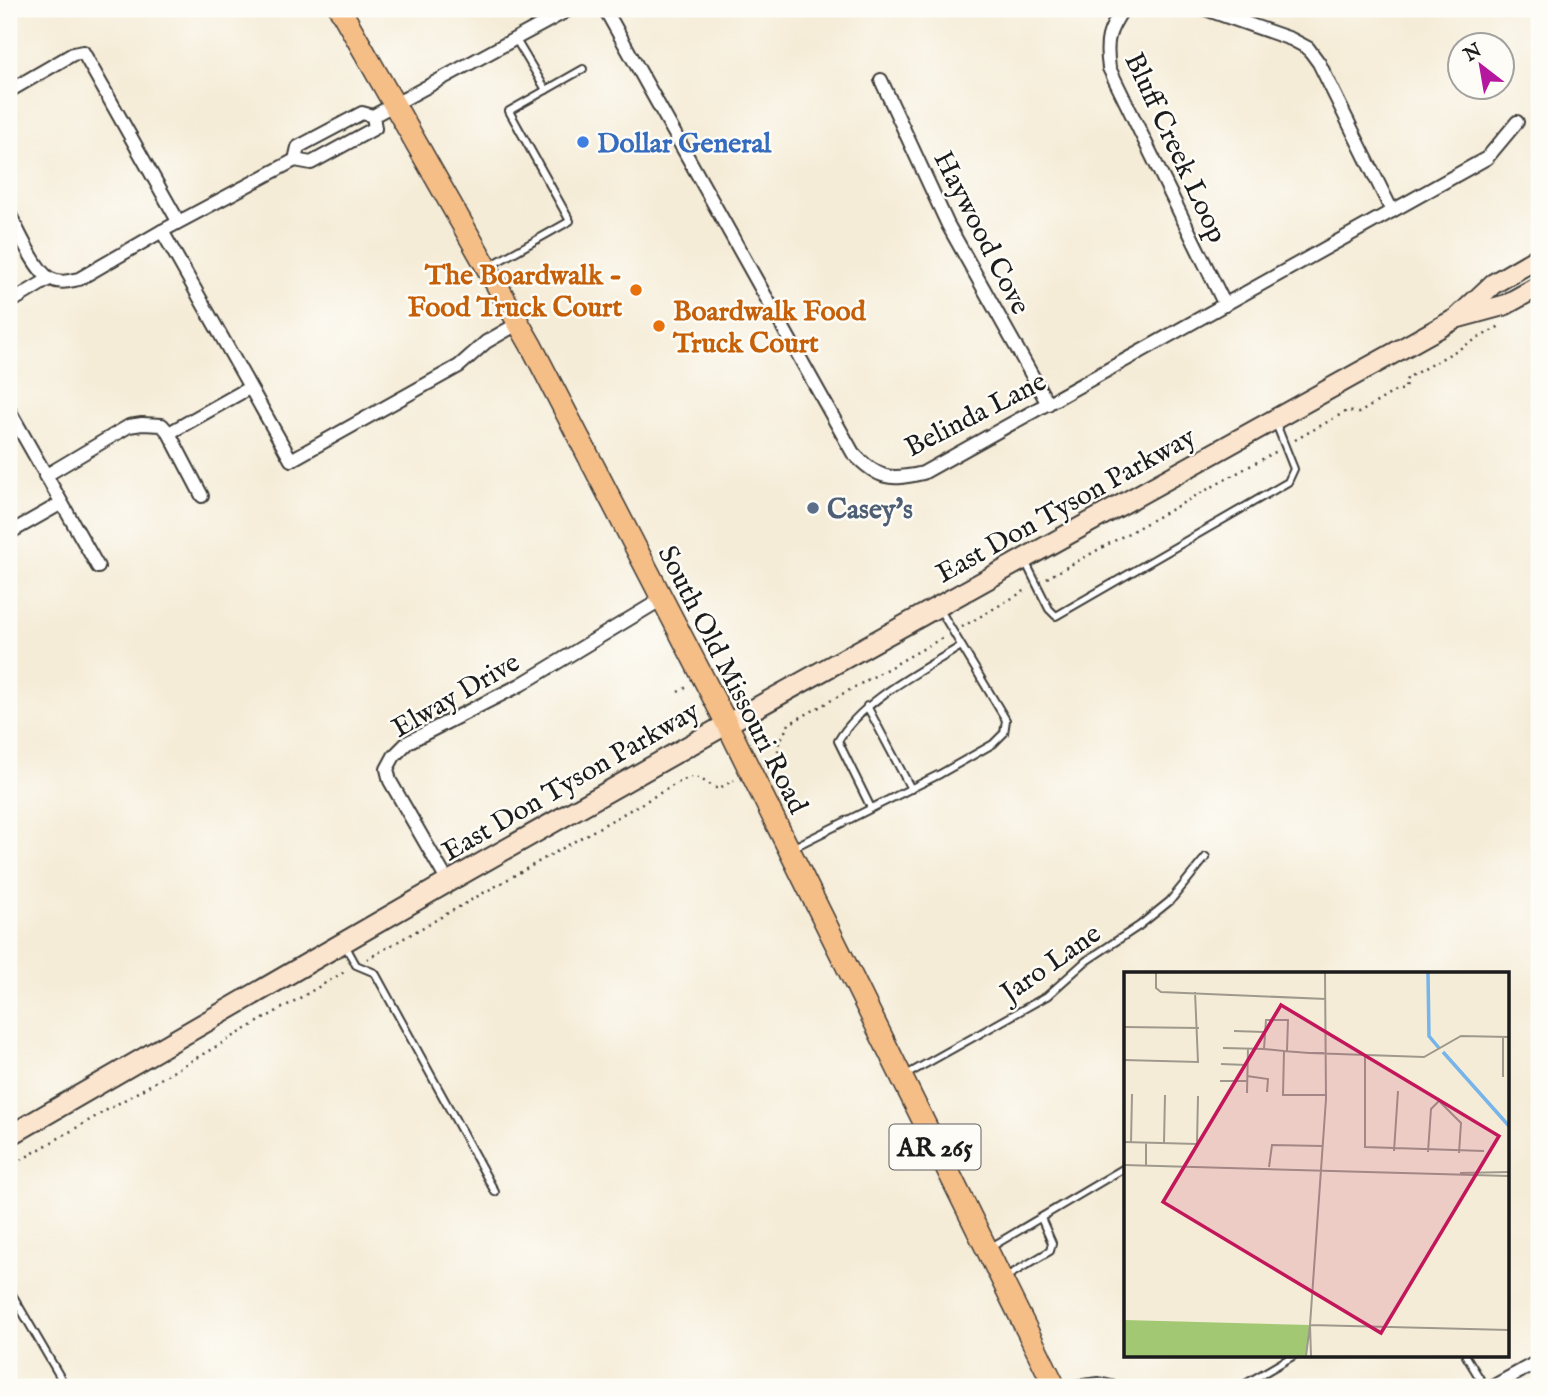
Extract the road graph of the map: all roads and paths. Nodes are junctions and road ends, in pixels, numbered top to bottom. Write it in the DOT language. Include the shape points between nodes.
graph roads {
  1 [pos="340,9"];
  2 [pos="570,9"];
  3 [pos="605,9"];
  4 [pos="1123,9"];
  5 [pos="1205,9"];
  6 [pos="515,38"];
  7 [pos="583,69"];
  8 [pos="881,80"];
  9 [pos="9,90"];
  10 [pos="546,90"];
  11 [pos="395,104"];
  12 [pos="373,116"];
  13 [pos="1517,122"];
  14 [pos="295,160"];
  15 [pos="1392,211"];
  16 [pos="9,213"];
  17 [pos="178,221"];
  18 [pos="162,231"];
  19 [pos="1539,257"];
  20 [pos="488,268"];
  21 [pos="49,279"];
  22 [pos="1539,286"];
  23 [pos="9,303"];
  24 [pos="1225,305"];
  25 [pos="1457,318"];
  26 [pos="519,323"];
  27 [pos="1503,324"];
  28 [pos="249,388"];
  29 [pos="1048,404"];
  30 [pos="10,415"];
  31 [pos="1274,420"];
  32 [pos="169,433"];
  33 [pos="1303,435"];
  34 [pos="1268,456"];
  35 [pos="45,476"];
  36 [pos="202,496"];
  37 [pos="60,504"];
  38 [pos="9,533"];
  39 [pos="1024,559"];
  40 [pos="98,567"];
  41 [pos="1054,574"];
  42 [pos="1019,595"];
  43 [pos="662,599"];
  44 [pos="937,606"];
  45 [pos="972,620"];
  46 [pos="935,642"];
  47 [pos="961,646"];
  48 [pos="867,706"];
  49 [pos="727,724"];
  50 [pos="772,761"];
  51 [pos="725,784"];
  52 [pos="911,789"];
  53 [pos="871,808"];
  54 [pos="789,850"];
  55 [pos="1206,857"];
  56 [pos="448,882"];
  57 [pos="344,944"];
  58 [pos="371,956"];
  59 [pos="342,973"];
  60 [pos="901,1078"];
  61 [pos="9,1136"];
  62 [pos="9,1167"];
  63 [pos="1124,1168"];
  64 [pos="495,1192"];
  65 [pos="1041,1218"];
  66 [pos="986,1250"];
  67 [pos="1002,1280"];
  68 [pos="9,1289"];
  69 [pos="1290,1358"];
  70 [pos="1467,1358"];
  71 [pos="1539,1361"];
  72 [pos="66,1387"];
  73 [pos="1055,1387"];
  74 [pos="1124,1387"];
  75 [pos="1240,1387"];
  76 [pos="1485,1387"];
  77 [pos="1492,1387"];
  1 -- 11 [label="main road, South Old Missouri Road / AR 265"];
  2 -- 6 [label="street"];
  3 -- 29 [label="street, Belinda Lane" via="853,453 868,469 886,478 923,474"];
  4 -- 24 [label="street, Bluff Creek Loop" via="1105,47 1109,68"];
  5 -- 15 [label="street" via="1308,48"];
  6 -- 10 [label="lane"];
  6 -- 11 [label="street"];
  7 -- 10 [label="lane"];
  8 -- 29 [label="street, Haywood Cove" via="948,225"];
  9 -- 17 [label="street" via="83,52"];
  10 -- 20 [label="lane" via="509,111 570,221"];
  11 -- 12 [label="street"];
  11 -- 20 [label="main road, South Old Missouri Road / AR 265"];
  12 -- 14 [label="street" via="362,113 298,147"];
  12 -- 14 [label="street" via="375,128 311,163"];
  13 -- 15 [label="street, Belinda Lane" via="1487,158"];
  14 -- 17 [label="street"];
  15 -- 24 [label="street, Belinda Lane"];
  16 -- 21 [label="street"];
  17 -- 18 [label="street"];
  18 -- 21 [label="street" via="79,279 64,283"];
  18 -- 28 [label="street"];
  19 -- 25 [label="main road, East Don Tyson Parkway" via="1493,284"];
  20 -- 26 [label="main road, South Old Missouri Road / AR 265"];
  21 -- 23 [label="street"];
  22 -- 25 [label="main road, East Don Tyson Parkway" via="1505,305"];
  24 -- 29 [label="street, Belinda Lane"];
  25 -- 31 [label="main road, East Don Tyson Parkway"];
  26 -- 28 [label="street" via="486,342 459,366 291,460"];
  26 -- 43 [label="main road, South Old Missouri Road / AR 265"];
  27 -- 33 [label="path" via="1407,377 1405,389 1359,413 1347,411"];
  28 -- 32 [label="street"];
  30 -- 35 [label="street"];
  31 -- 39 [label="main road, East Don Tyson Parkway"];
  31 -- 39 [label="lane" via="1294,469 1288,482 1056,616"];
  32 -- 35 [label="street" via="162,425 130,426"];
  32 -- 36 [label="street"];
  34 -- 41 [label="path"];
  35 -- 37 [label="street"];
  37 -- 38 [label="street"];
  37 -- 40 [label="street"];
  39 -- 44 [label="main road, East Don Tyson Parkway"];
  42 -- 45 [label="path"];
  43 -- 49 [label="main road, South Old Missouri Road / AR 265"];
  43 -- 56 [label="street, Elway Drive" via="520,685 408,742 394,756 387,769 390,781"];
  44 -- 47 [label="lane"];
  44 -- 49 [label="main road, East Don Tyson Parkway"];
  46 -- 50 [label="path" via="789,724 777,759"];
  47 -- 48 [label="lane"];
  47 -- 52 [label="lane" via="1006,720 1004,733 993,744"];
  48 -- 52 [label="lane"];
  48 -- 53 [label="lane" via="838,741"];
  49 -- 54 [label="main road, South Old Missouri Road / AR 265"];
  49 -- 56 [label="main road, East Don Tyson Parkway"];
  51 -- 58 [label="path" via="718,789 695,776 683,780"];
  52 -- 53 [label="lane"];
  53 -- 54 [label="lane"];
  54 -- 60 [label="main road, South Old Missouri Road / AR 265"];
  55 -- 60 [label="lane, Jaro Lane" via="1170,901 1086,961 1047,996"];
  56 -- 57 [label="main road, East Don Tyson Parkway"];
  57 -- 61 [label="main road, East Don Tyson Parkway"];
  57 -- 64 [label="lane" via="356,965 375,973"];
  59 -- 62 [label="path"];
  60 -- 66 [label="main road, South Old Missouri Road / AR 265"];
  63 -- 65 [label="lane"];
  65 -- 66 [label="lane"];
  65 -- 67 [label="lane" via="1052,1243 1050,1251"];
  66 -- 67 [label="main road, South Old Missouri Road / AR 265"];
  67 -- 73 [label="main road, South Old Missouri Road / AR 265"];
  68 -- 72 [label="lane"];
  69 -- 75 [label="lane"];
  70 -- 76 [label="lane"];
  71 -- 77 [label="street"];
  73 -- 74 [label="lane" via="1099,1381"];
}
